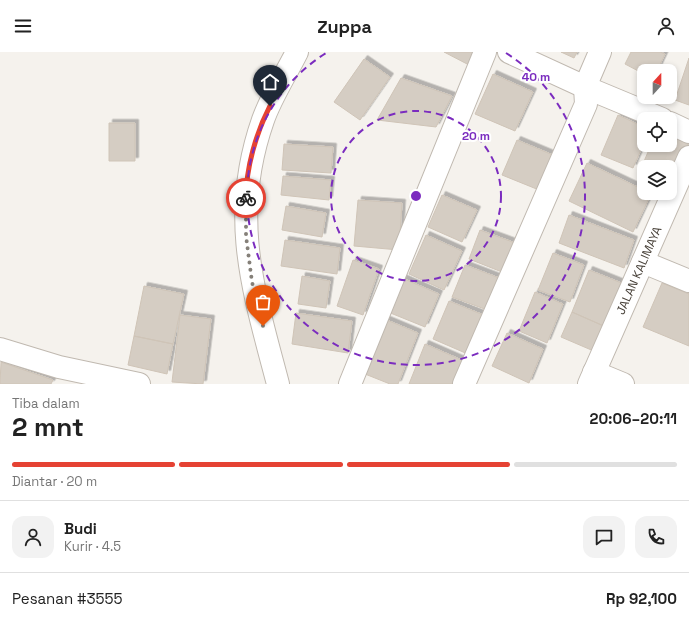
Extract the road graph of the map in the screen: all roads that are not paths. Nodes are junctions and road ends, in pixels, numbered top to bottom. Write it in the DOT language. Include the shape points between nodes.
graph roads {
  1 [pos="297,52"];
  2 [pos="485,52"];
  3 [pos="509,52"];
  4 [pos="600,52"];
  5 [pos="585,87"];
  6 [pos="645,112"];
  7 [pos="677,126"];
  8 [pos="689,132"];
  9 [pos="689,156"];
  10 [pos="643,262"];
  11 [pos="689,281"];
  12 [pos="0,349"];
  13 [pos="591,378"];
  14 [pos="139,384"];
  15 [pos="278,384"];
  16 [pos="350,384"];
  17 [pos="464,384"];
  18 [pos="623,384"];
  1 -- 15 [label="street" via="264,118 252,158 246,192 246,236 252,282"];
  2 -- 16 [label="street"];
  3 -- 5 [label="street"];
  4 -- 5 [label="street"];
  5 -- 6 [label="street"];
  5 -- 17 [label="street" via="586,104"];
  7 -- 8 [label="street"];
  9 -- 10 [label="street, JALAN KALIMAYA"];
  10 -- 11 [label="street"];
  10 -- 13 [label="street, JALAN KALIMAYA"];
  12 -- 14 [label="street" via="59,367"];
  13 -- 18 [label="street"];
}
